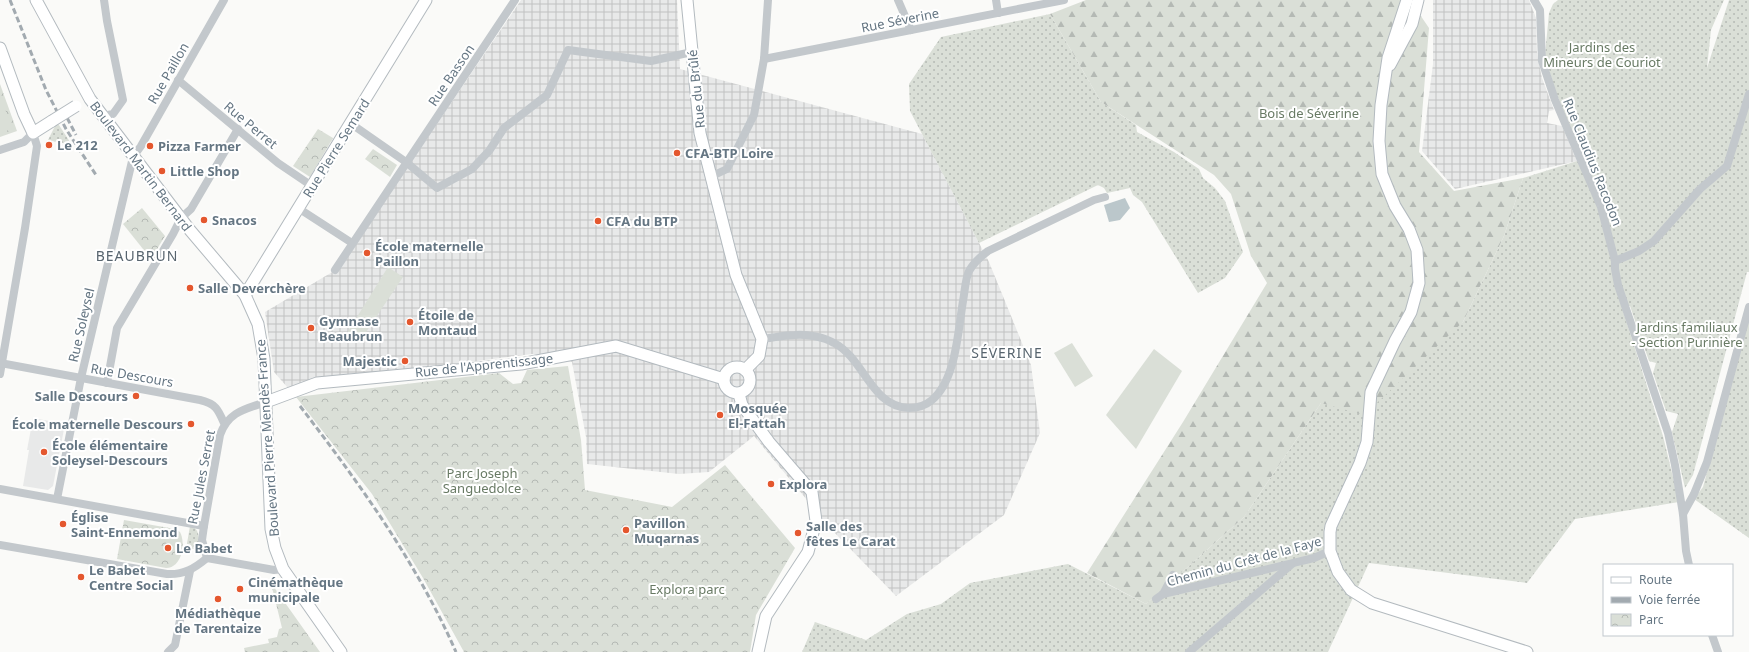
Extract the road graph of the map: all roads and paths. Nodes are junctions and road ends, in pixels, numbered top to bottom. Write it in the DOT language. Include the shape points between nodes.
graph roads {
  1 [pos="36,0"];
  2 [pos="104,0"];
  3 [pos="224,0"];
  4 [pos="426,0"];
  5 [pos="515,0"];
  6 [pos="687,0"];
  7 [pos="768,0"];
  8 [pos="898,0"];
  9 [pos="996,0"];
  10 [pos="1064,0"];
  11 [pos="1407,0"];
  12 [pos="1418,0"];
  13 [pos="1534,0"];
  14 [pos="998,14"];
  15 [pos="911,30"];
  16 [pos="0,48"];
  17 [pos="692,52"];
  18 [pos="764,59"];
  19 [pos="1386,73"];
  20 [pos="178,80"];
  21 [pos="1749,94"];
  22 [pos="90,99"];
  23 [pos="103,116"];
  24 [pos="350,124"];
  25 [pos="238,130"];
  26 [pos="33,133"];
  27 [pos="0,150"];
  28 [pos="133,157"];
  29 [pos="406,162"];
  30 [pos="710,177"];
  31 [pos="312,186"];
  32 [pos="1105,197"];
  33 [pos="298,208"];
  34 [pos="181,218"];
  35 [pos="352,243"];
  36 [pos="1615,261"];
  37 [pos="334,270"];
  38 [pos="245,296"];
  39 [pos="1749,307"];
  40 [pos="258,324"];
  41 [pos="762,339"];
  42 [pos="1,364"];
  43 [pos="745,370"];
  44 [pos="0,374"];
  45 [pos="81,378"];
  46 [pos="724,379"];
  47 [pos="107,383"];
  48 [pos="739,394"];
  49 [pos="266,402"];
  50 [pos="224,423"];
  51 [pos="0,488"];
  52 [pos="57,499"];
  53 [pos="1683,514"];
  54 [pos="204,526"];
  55 [pos="0,545"];
  56 [pos="1330,551"];
  57 [pos="207,558"];
  58 [pos="1295,562"];
  59 [pos="1689,564"];
  60 [pos="283,569"];
  61 [pos="190,571"];
  62 [pos="1173,575"];
  63 [pos="1712,636"];
  64 [pos="168,652"];
  65 [pos="341,652"];
  66 [pos="758,652"];
  67 [pos="1189,652"];
  68 [pos="1527,652"];
  69 [pos="1718,652"];
  1 -- 22 [label="main road, Boulevard Martin Bernard"];
  2 -- 23 [label="street" via="122,100 113,114"];
  3 -- 20 [label="street, Rue Paillon"];
  4 -- 24 [label="main road, Rue Pierre Semard"];
  5 -- 29 [label="street, Rue Basson"];
  6 -- 17 [label="main road, Rue du Brûlé"];
  7 -- 18 [label="street"];
  8 -- 15 [label="street"];
  9 -- 14 [label="street"];
  10 -- 14 [label="street, Rue Séverine"];
  11 -- 19 [label="main road" via="1401,23 1390,48"];
  12 -- 19 [label="main road" via="1412,24"];
  13 -- 36 [label="street, Rue Claudius Racodon" via="1540,10 1542,61 1555,100 1601,207"];
  14 -- 15 [label="street, Rue Séverine"];
  15 -- 18 [label="street, Rue Séverine"];
  16 -- 26 [label="main road"];
  17 -- 29 [label="street" via="651,61 568,50 547,95 504,128 489,151 472,169 437,188"];
  17 -- 30 [label="main road, Rue du Brûlé" via="700,133"];
  18 -- 30 [label="street" via="754,115 727,169"];
  19 -- 56 [label="main road" via="1379,141 1382,174 1417,250 1419,283 1411,312 1371,392 1367,442 1331,526"];
  20 -- 25 [label="street, Rue Perret"];
  20 -- 28 [label="street, Rue Paillon"];
  21 -- 36 [label="street" via="1727,166 1700,189 1654,241"];
  22 -- 23 [label="main road, Boulevard Martin Bernard"];
  22 -- 26 [label="main road, bridge"];
  23 -- 28 [label="main road, Boulevard Martin Bernard"];
  24 -- 29 [label="street"];
  24 -- 31 [label="main road, Rue Pierre Semard"];
  25 -- 31 [label="street, Rue Perret" via="278,163"];
  25 -- 34 [label="street" via="191,209"];
  26 -- 27 [label="street" via="24,142"];
  26 -- 42 [label="street" via="38,146"];
  28 -- 34 [label="main road, Boulevard Martin Bernard"];
  28 -- 45 [label="street, Rue Soleysel"];
  29 -- 35 [label="street, Rue Basson"];
  30 -- 41 [label="main road, Rue du Brûlé" via="736,275"];
  31 -- 33 [label="main road, Rue Pierre Semard"];
  32 -- 41 [label="street" via="988,251 973,264 966,282 953,360 940,391 922,406 905,408 889,402 880,395 850,355 832,342 795,335"];
  33 -- 35 [label="street"];
  33 -- 38 [label="main road, Rue Pierre Semard"];
  34 -- 38 [label="main road, Boulevard Martin Bernard"];
  34 -- 47 [label="street" via="117,328"];
  35 -- 37 [label="street, Rue Basson"];
  36 -- 53 [label="street, Rue Claudius Racodon" via="1618,285 1668,433"];
  38 -- 40 [label="main road, Boulevard Martin Bernard"];
  39 -- 53 [label="street" via="1707,462"];
  40 -- 49 [label="main road, Boulevard Pierre Mendès France" via="264,359"];
  41 -- 43 [label="main road" via="759,356"];
  42 -- 44 [label="street"];
  42 -- 45 [label="street, Rue Descours"];
  43 -- 46 [label="main road" via="738,367 730,369"];
  43 -- 48 [label="main road" via="750,377 749,386"];
  45 -- 47 [label="street, Rue Descours"];
  45 -- 52 [label="street, Rue Soleysel"];
  46 -- 48 [label="main road" via="728,390"];
  46 -- 49 [label="main road, Rue de l'Apprentissage" via="616,346 521,364 317,383"];
  47 -- 50 [label="street, Rue Descours" via="210,402 218,409"];
  48 -- 66 [label="main road" via="742,405 769,442 812,492 816,521 808,552 766,616"];
  49 -- 50 [label="street, Rue Jules Serret" via="240,411"];
  49 -- 60 [label="main road, Boulevard Pierre Mendès France" via="271,529"];
  50 -- 54 [label="street, Rue Jules Serret"];
  51 -- 52 [label="street"];
  52 -- 54 [label="street"];
  53 -- 59 [label="street, Rue Claudius Racodon"];
  54 -- 57 [label="street, Rue Jules Serret" via="202,540"];
  55 -- 61 [label="street" via="167,574 176,575"];
  56 -- 58 [label="street, Chemin du Crêt de la Faye"];
  56 -- 68 [label="main road" via="1338,572 1351,590 1372,602"];
  57 -- 60 [label="street" via="274,570"];
  57 -- 61 [label="street"];
  58 -- 62 [label="street, Chemin du Crêt de la Faye" via="1160,597"];
  58 -- 67 [label="street"];
  60 -- 65 [label="main road, Boulevard Pierre Mendès France"];
  61 -- 64 [label="street" via="175,645"];
  63 -- 69 [label="street"];
}
